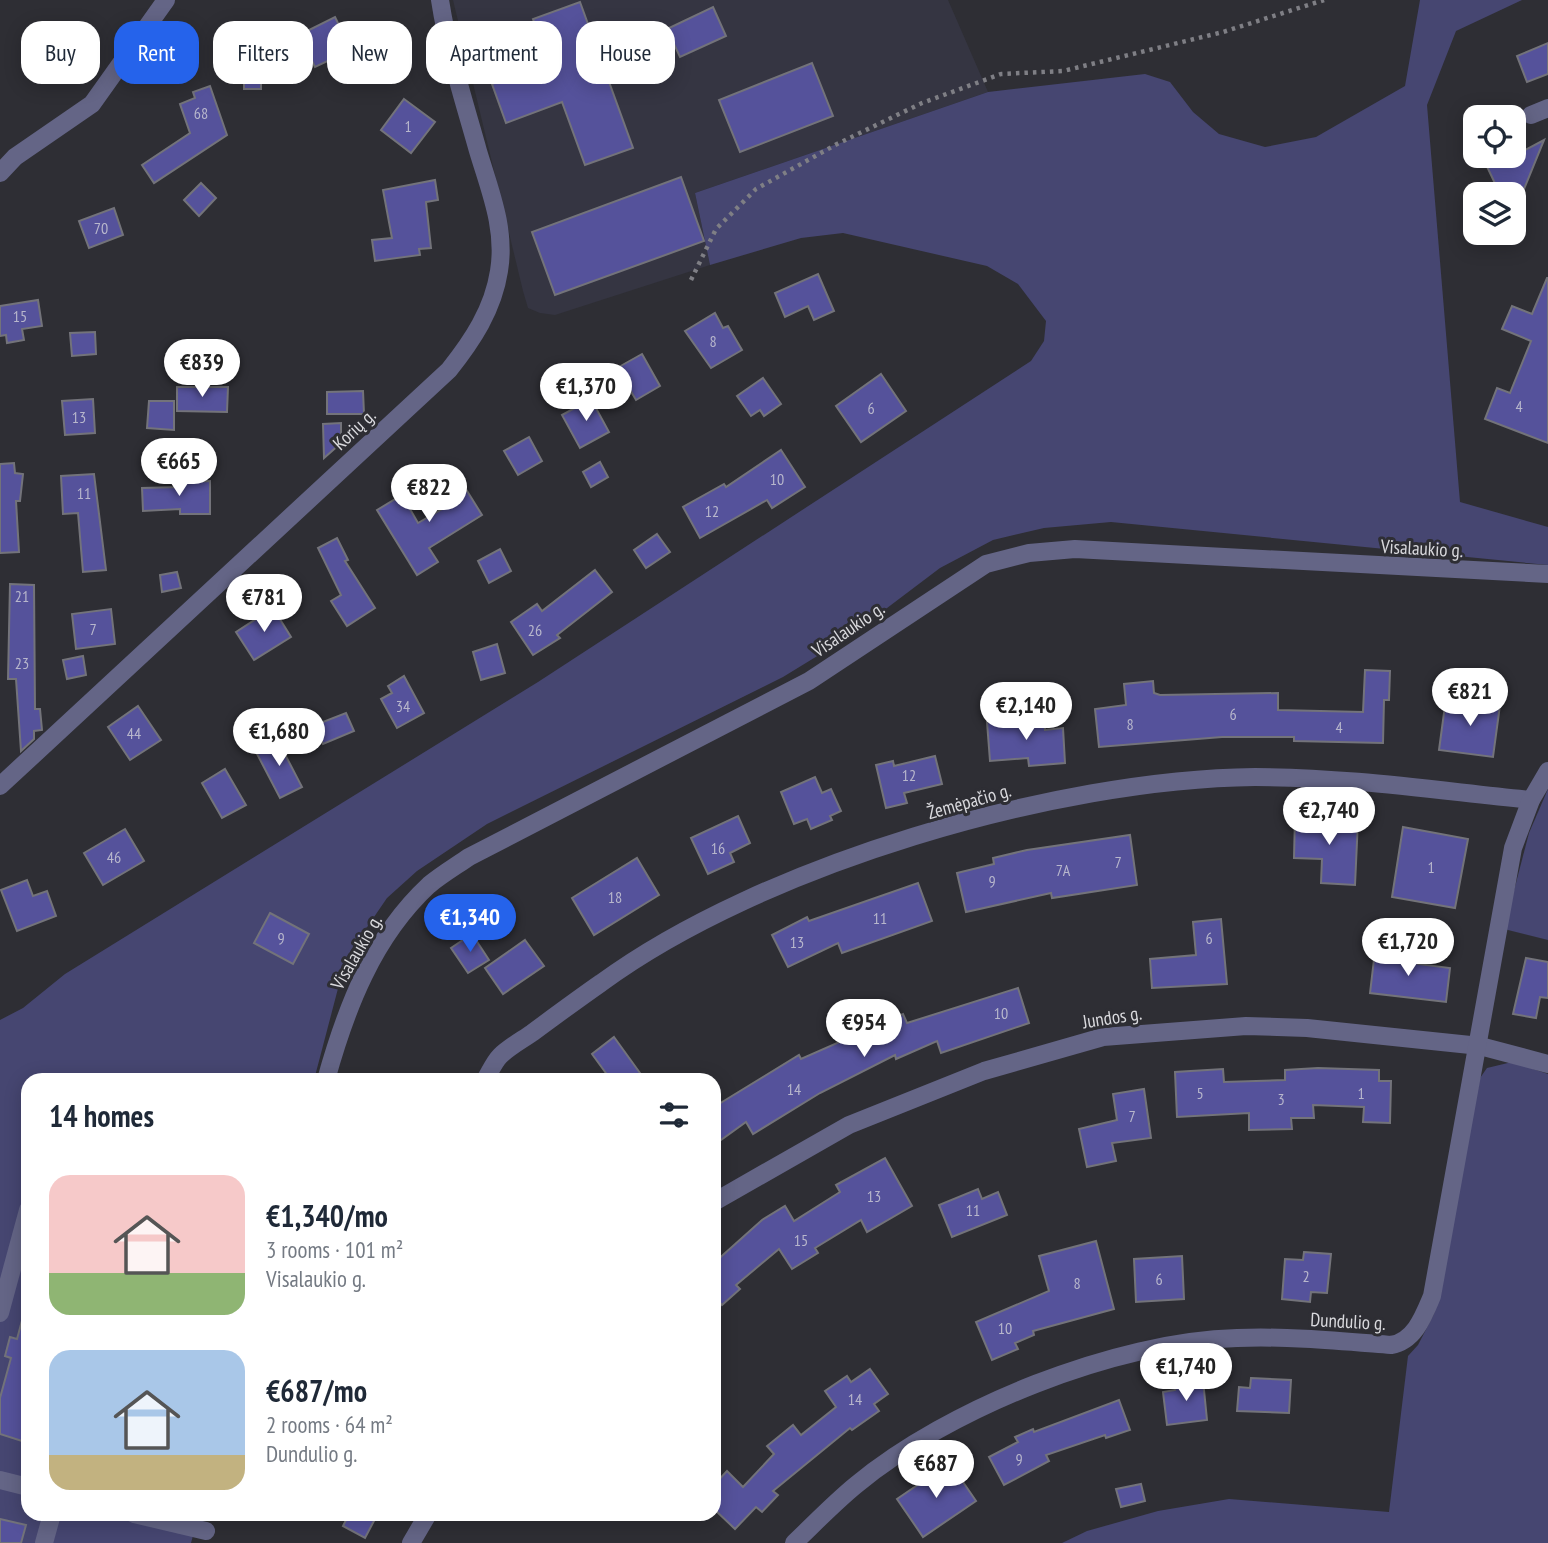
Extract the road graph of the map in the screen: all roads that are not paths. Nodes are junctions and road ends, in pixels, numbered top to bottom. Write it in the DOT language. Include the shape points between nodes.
graph roads {
  1 [pos="166,0"];
  2 [pos="440,0"];
  3 [pos="1548,108"];
  4 [pos="1531,115"];
  5 [pos="0,173"];
  6 [pos="1548,575"];
  7 [pos="1548,771"];
  8 [pos="0,786"];
  9 [pos="1531,800"];
  10 [pos="1480,1046"];
  11 [pos="1548,1064"];
  12 [pos="328,1073"];
  13 [pos="489,1073"];
  14 [pos="721,1198"];
  15 [pos="21,1236"];
  16 [pos="0,1313"];
  17 [pos="0,1480"];
  18 [pos="21,1486"];
  19 [pos="50,1521"];
  20 [pos="168,1521"];
  21 [pos="424,1521"];
  22 [pos="207,1529"];
  23 [pos="44,1543"];
  24 [pos="411,1543"];
  25 [pos="794,1543"];
  1 -- 5 [label="street" via="92,104 15,157"];
  2 -- 8 [label="street, Korių g." via="447,43 501,230 499,271 490,307 475,338 449,370"];
  3 -- 4 [label="street"];
  6 -- 12 [label="street, Visalaukio g." via="1075,549 1029,553 986,564 809,681 469,857 429,885 393,927 365,972 342,1023"];
  7 -- 9 [label="street, Dundulio g."];
  9 -- 10 [label="street, Dundulio g." via="1513,848"];
  9 -- 13 [label="street, Žemėpačio g." via="1346,781 1254,777 1093,793 1009,811 843,862 689,928 625,965 500,1056"];
  10 -- 11 [label="street, Jundos g."];
  10 -- 14 [label="street, Jundos g." via="1371,1033 1246,1026 1103,1037 984,1071 849,1125"];
  10 -- 25 [label="street, Dundulio g." via="1432,1296 1418,1325 1401,1343 1235,1338 1183,1344 1073,1370 974,1411 922,1440 856,1484"];
  15 -- 16 [label="street"];
  17 -- 18 [label="street"];
  19 -- 23 [label="street"];
  20 -- 22 [label="street"];
  21 -- 24 [label="street"];
}
